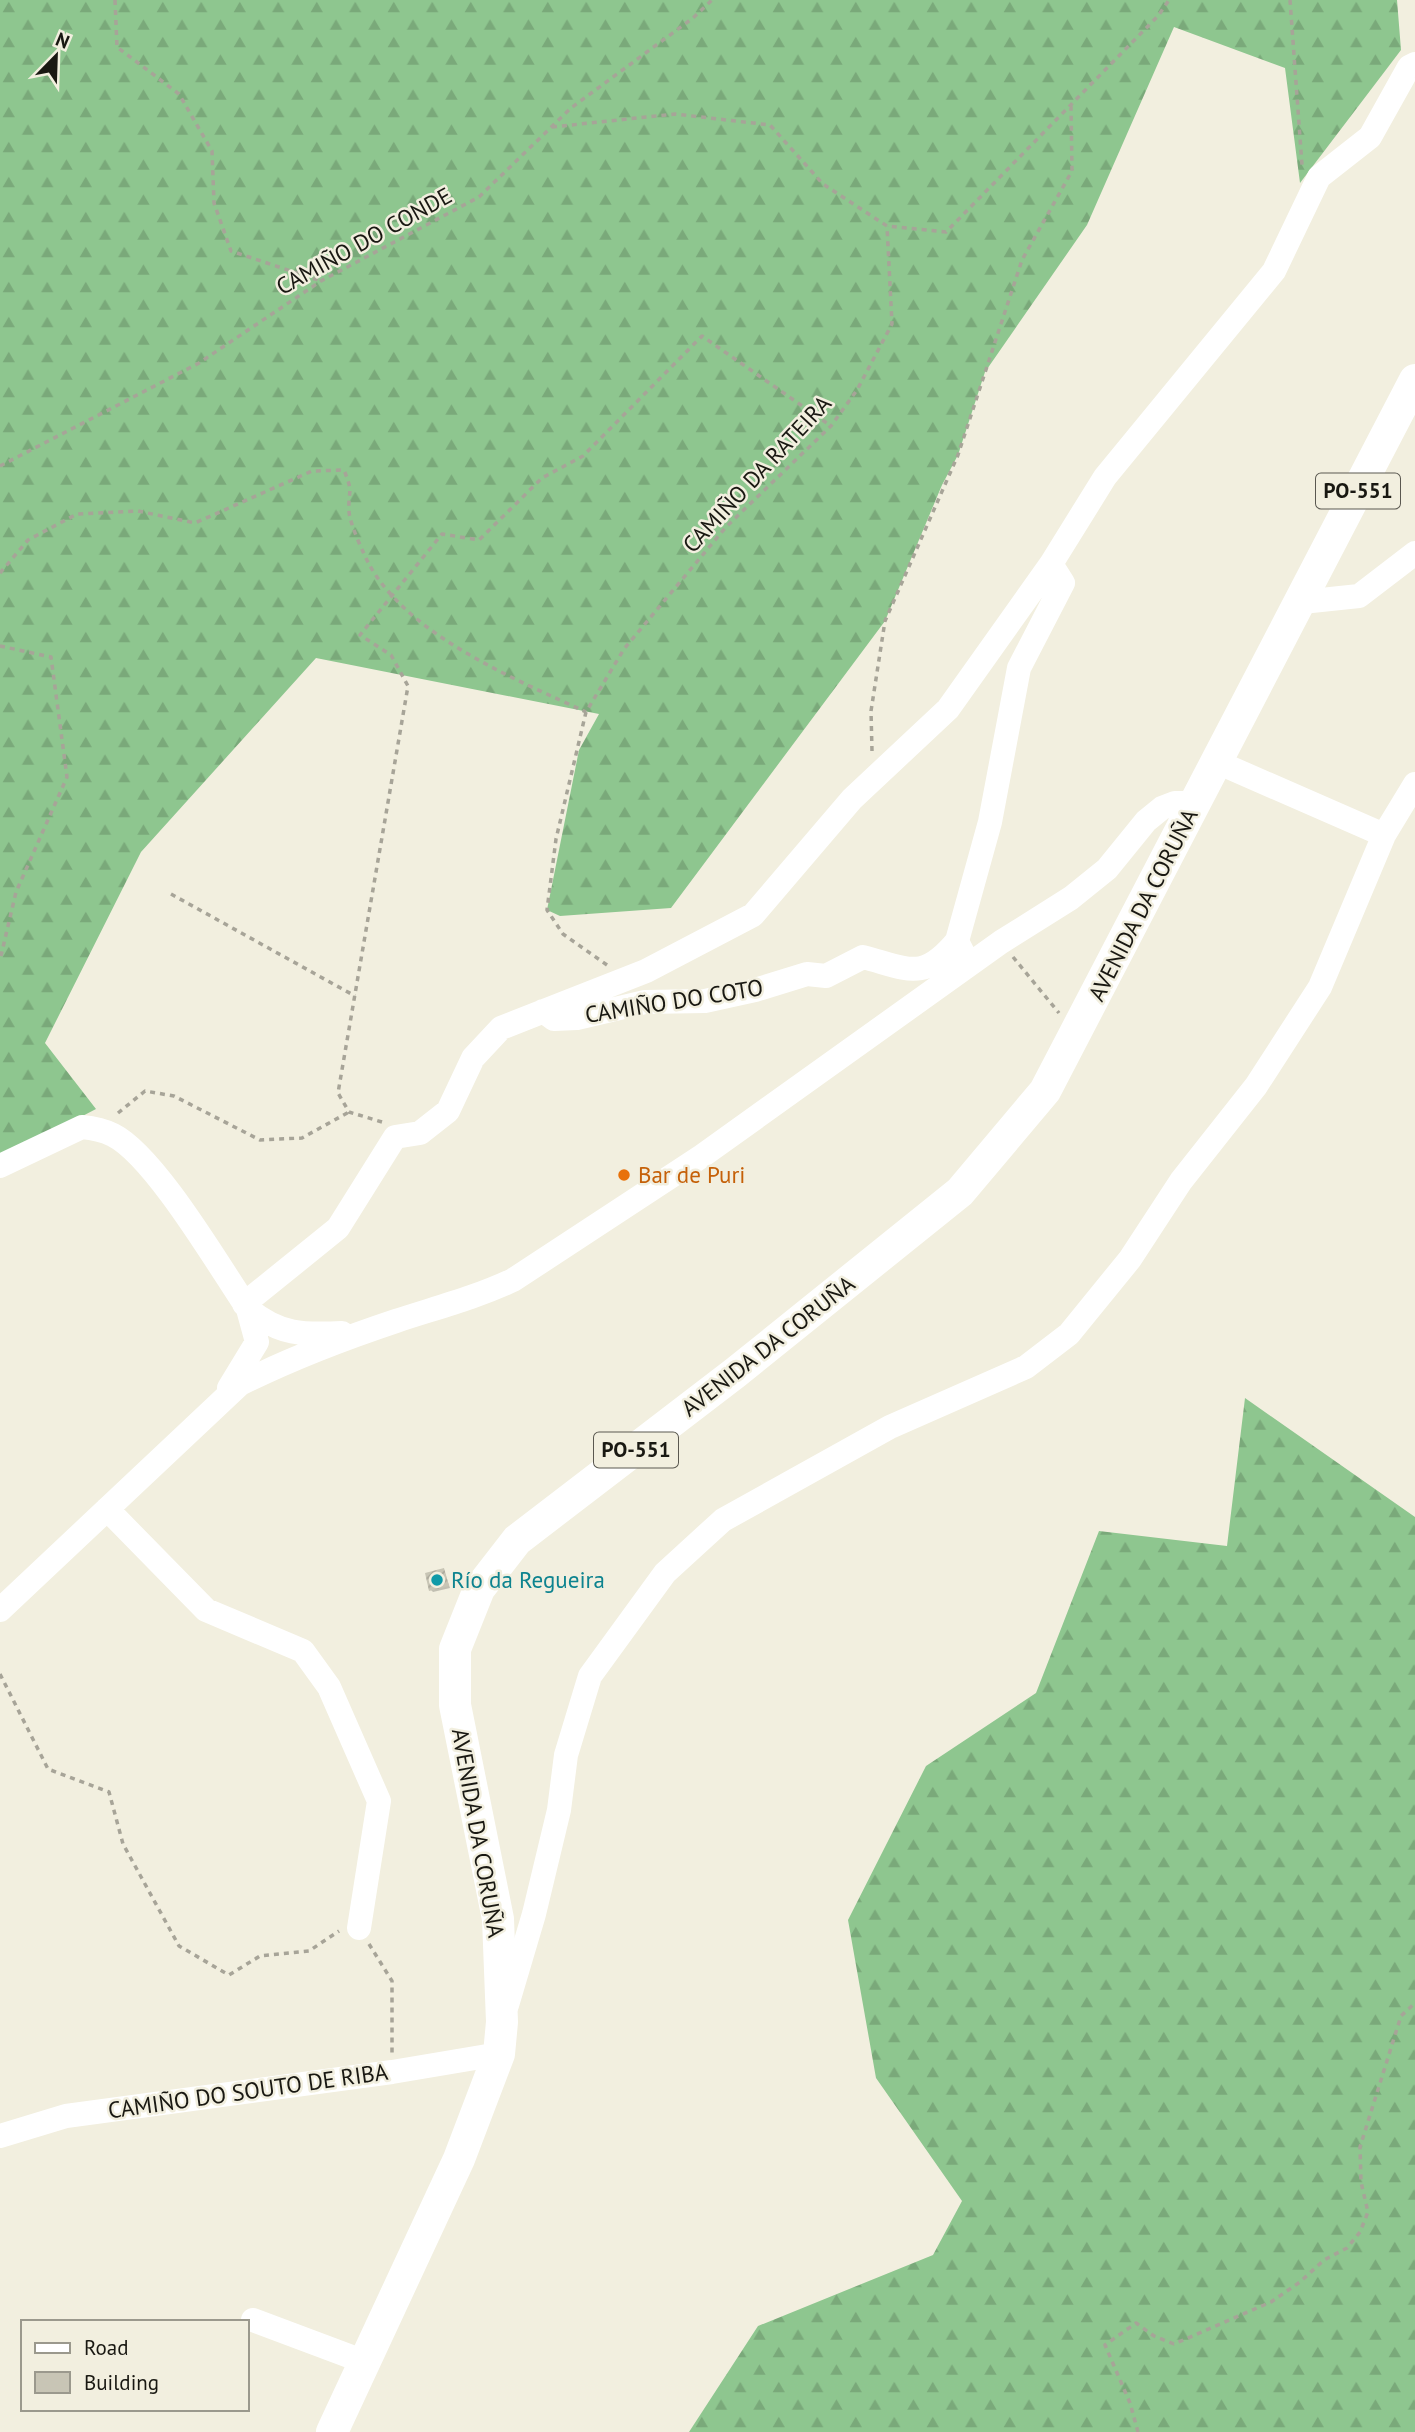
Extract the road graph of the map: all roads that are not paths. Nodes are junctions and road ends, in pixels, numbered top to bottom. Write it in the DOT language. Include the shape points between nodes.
graph roads {
  1 [pos="1415,64"];
  2 [pos="1415,380"];
  3 [pos="1415,553"];
  4 [pos="1051,564"];
  5 [pos="1302,602"];
  6 [pos="1217,762"];
  7 [pos="1415,784"];
  8 [pos="1186,803"];
  9 [pos="1384,835"];
  10 [pos="1169,841"];
  11 [pos="1129,843"];
  12 [pos="957,941"];
  13 [pos="968,966"];
  14 [pos="543,1011"];
  15 [pos="0,1166"];
  16 [pos="246,1306"];
  17 [pos="279,1330"];
  18 [pos="364,1332"];
  19 [pos="257,1342"];
  20 [pos="301,1355"];
  21 [pos="265,1371"];
  22 [pos="225,1395"];
  23 [pos="107,1509"];
  24 [pos="0,1610"];
  25 [pos="359,1928"];
  26 [pos="502,2022"];
  27 [pos="499,2054"];
  28 [pos="0,2136"];
  29 [pos="253,2320"];
  30 [pos="365,2362"];
  31 [pos="332,2432"];
  1 -- 4 [label="street" via="1409,67 1370,137 1319,177 1274,271 1105,477"];
  2 -- 5 [label="main road, PO-551"];
  3 -- 5 [label="street" via="1359,596"];
  4 -- 12 [label="street" via="1063,583 1019,668 990,822"];
  4 -- 14 [label="street" via="948,709 852,799 753,915 646,971"];
  5 -- 6 [label="main road, AVENIDA DA CORUÑA / PO-551"];
  6 -- 8 [label="main road, AVENIDA DA CORUÑA / PO-551"];
  6 -- 9 [label="street"];
  7 -- 9 [label="street"];
  8 -- 10 [label="main road, AVENIDA DA CORUÑA / PO-551"];
  8 -- 11 [label="street" via="1162,808"];
  9 -- 26 [label="street" via="1320,987 1256,1086 1181,1181 1130,1259 1069,1334 1026,1367 890,1427 723,1520 665,1573 590,1676 566,1755 559,1810 534,1914"];
  10 -- 11 [label="street" via="1146,837"];
  10 -- 26 [label="main road, AVENIDA DA CORUÑA / PO-551" via="1045,1091 960,1192 517,1540 479,1588 455,1649 455,1705 498,1919"];
  11 -- 13 [label="street" via="1107,869 1071,898"];
  12 -- 13 [label="street"];
  12 -- 14 [label="street, CAMIÑO DO COTO" via="940,962 916,971 863,957 827,976 807,974 705,1001 645,1002 577,1018 554,1019"];
  13 -- 18 [label="street" via="702,1156 513,1280"];
  14 -- 16 [label="street" via="501,1028 472,1058 448,1111 419,1133 395,1137 338,1228"];
  15 -- 16 [label="street" via="82,1127 115,1136 156,1177"];
  16 -- 17 [label="street"];
  16 -- 19 [label="street"];
  17 -- 18 [label="street"];
  17 -- 19 [label="street"];
  17 -- 20 [label="street" via="291,1337"];
  18 -- 20 [label="street"];
  19 -- 21 [label="street"];
  19 -- 22 [label="street"];
  20 -- 21 [label="street"];
  21 -- 22 [label="street"];
  22 -- 23 [label="street"];
  23 -- 24 [label="street"];
  23 -- 25 [label="street" via="206,1611 303,1651 329,1687 379,1801"];
  26 -- 27 [label="main road, AVENIDA DA CORUÑA / PO-551"];
  27 -- 28 [label="street, CAMIÑO DO SOUTO DE RIBA" via="66,2116"];
  27 -- 30 [label="main road, AVENIDA DA CORUÑA / PO-551" via="459,2158"];
  29 -- 30 [label="street"];
  30 -- 31 [label="main road, AVENIDA DA CORUÑA / PO-551"];
}
